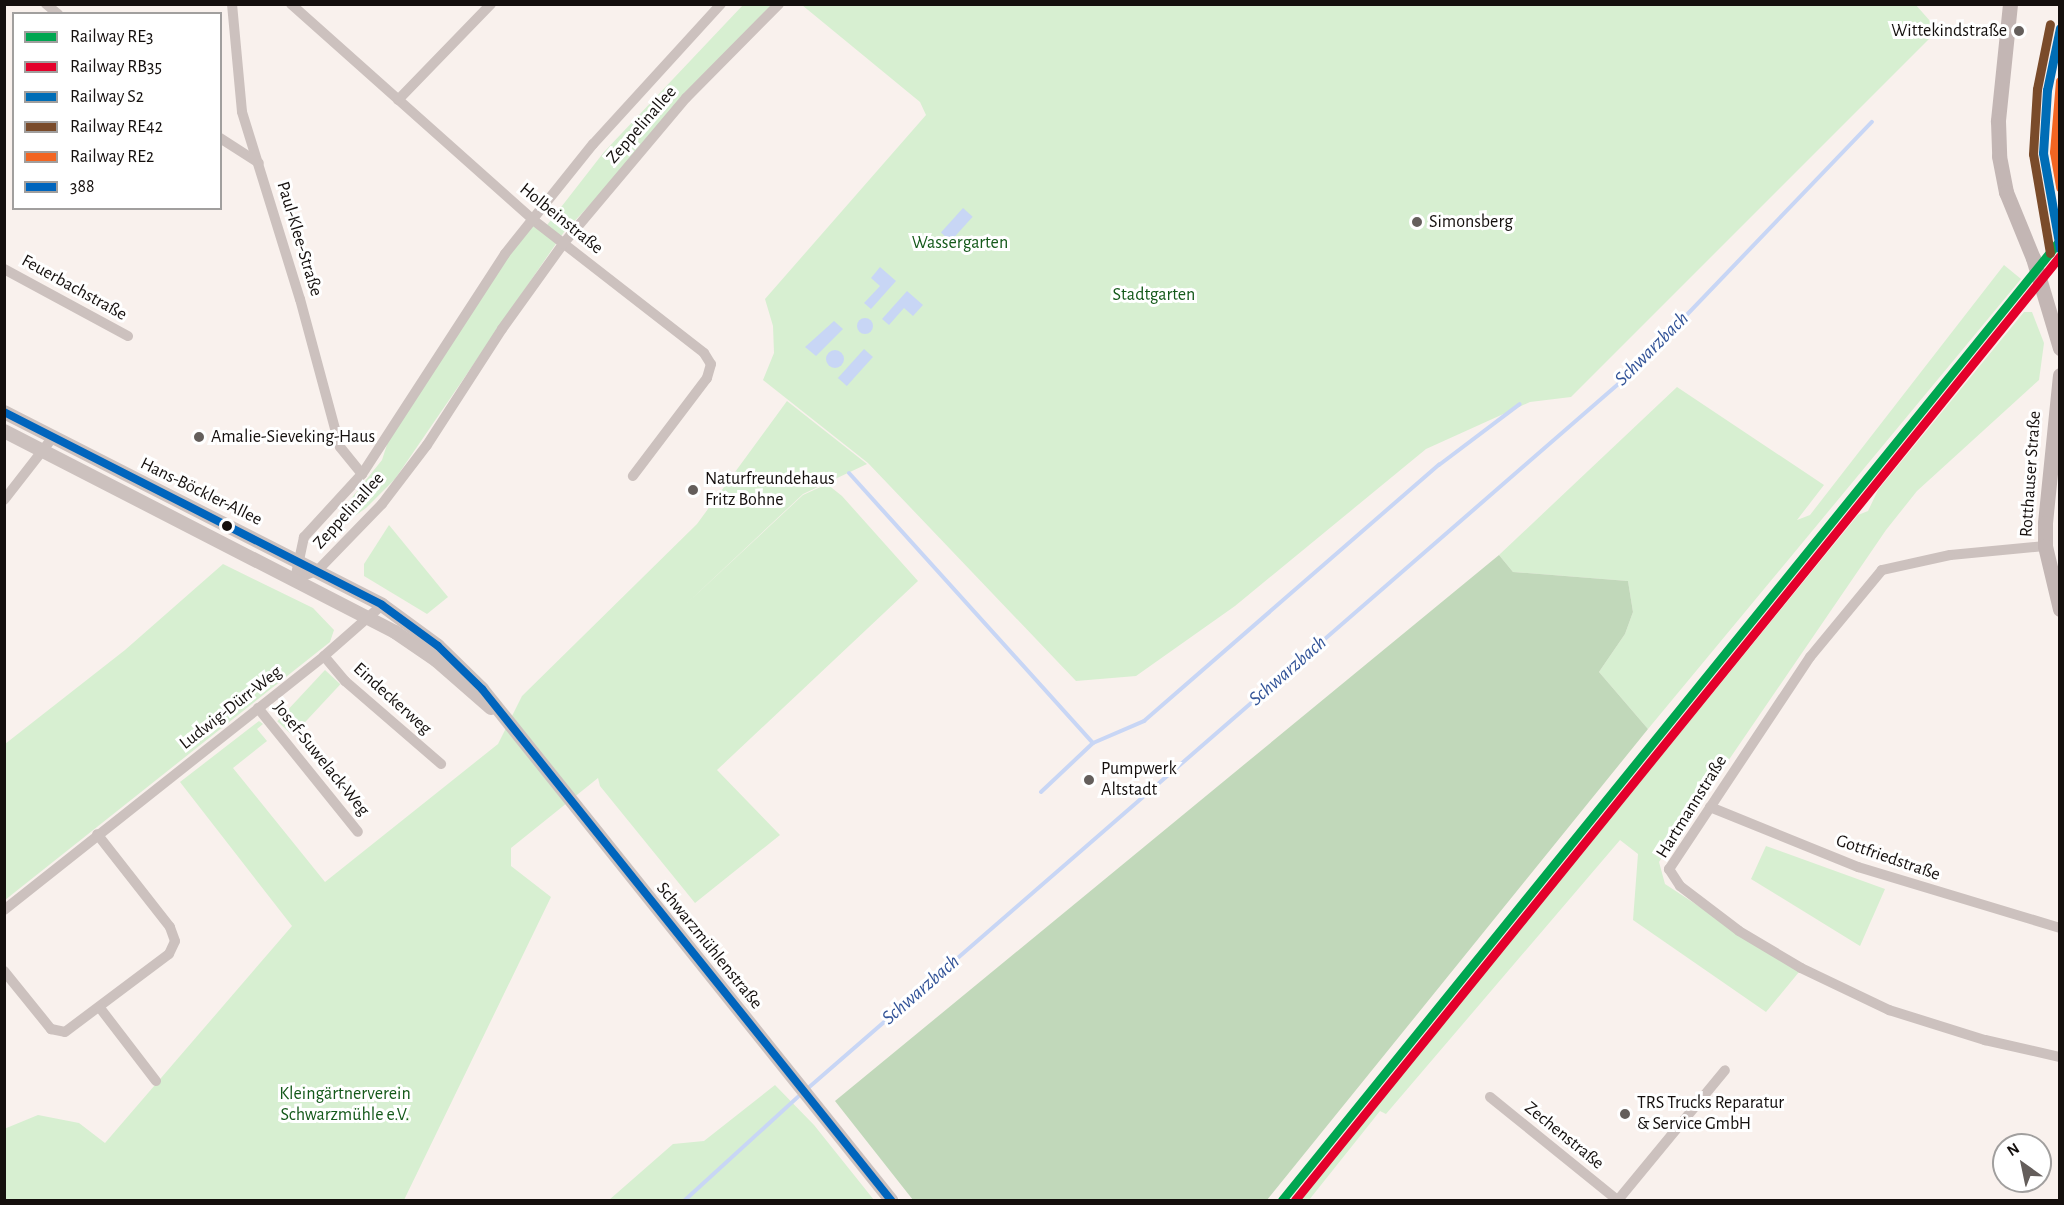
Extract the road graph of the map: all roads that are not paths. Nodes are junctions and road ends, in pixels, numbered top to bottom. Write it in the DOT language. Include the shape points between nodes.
graph roads {
  1 [pos="232,4"];
  2 [pos="491,4"];
  3 [pos="721,4"];
  4 [pos="779,4"];
  5 [pos="2010,4"];
  6 [pos="294,5"];
  7 [pos="398,100"];
  8 [pos="222,139"];
  9 [pos="259,163"];
  10 [pos="532,219"];
  11 [pos="563,244"];
  12 [pos="4,268"];
  13 [pos="128,336"];
  14 [pos="2060,348"];
  15 [pos="2060,375"];
  16 [pos="4,412"];
  17 [pos="4,431"];
  18 [pos="53,437"];
  19 [pos="45,451"];
  20 [pos="362,474"];
  21 [pos="633,476"];
  22 [pos="4,500"];
  23 [pos="2045,546"];
  24 [pos="297,559"];
  25 [pos="318,570"];
  26 [pos="294,579"];
  27 [pos="382,604"];
  28 [pos="2060,609"];
  29 [pos="370,618"];
  30 [pos="324,656"];
  31 [pos="258,708"];
  32 [pos="499,714"];
  33 [pos="441,764"];
  34 [pos="1710,807"];
  35 [pos="358,832"];
  36 [pos="97,834"];
  37 [pos="4,910"];
  38 [pos="2060,928"];
  39 [pos="4,971"];
  40 [pos="100,1008"];
  41 [pos="2060,1057"];
  42 [pos="1725,1070"];
  43 [pos="156,1081"];
  44 [pos="1490,1097"];
  45 [pos="891,1200"];
  46 [pos="1617,1200"];
  1 -- 9 [label="street, Paul-Klee-Straße" via="242,112"];
  2 -- 7 [label="street"];
  3 -- 10 [label="street, Zeppelinallee" via="647,81"];
  4 -- 11 [label="street, Zeppelinallee" via="686,98"];
  5 -- 14 [label="main road" via="1998,156 2006,192 2033,258"];
  6 -- 7 [label="street, Holbeinstraße"];
  7 -- 10 [label="street, Holbeinstraße"];
  8 -- 9 [label="street"];
  9 -- 20 [label="street, Paul-Klee-Straße" via="340,447"];
  10 -- 11 [label="street, Holbeinstraße"];
  10 -- 20 [label="street, Zeppelinallee" via="447,339"];
  11 -- 21 [label="street, Holbeinstraße" via="704,353 711,364 707,378"];
  11 -- 25 [label="street, Zeppelinallee" via="502,329 427,446 382,504"];
  12 -- 13 [label="street, Feuerbachstraße"];
  15 -- 23 [label="main road, Rotthauser Straße"];
  16 -- 18 [label="street, Hans-Böckler-Allee"];
  17 -- 19 [label="street, Hans-Böckler-Allee"];
  18 -- 19 [label="street"];
  18 -- 24 [label="street, Hans-Böckler-Allee"];
  19 -- 22 [label="street"];
  19 -- 26 [label="street, Hans-Böckler-Allee"];
  20 -- 24 [label="street, Zeppelinallee" via="303,537"];
  23 -- 28 [label="main road, Rotthauser Straße"];
  23 -- 34 [label="street, Hartmannstraße" via="1950,555 1882,570 1810,657"];
  24 -- 25 [label="street, Hans-Böckler-Allee"];
  24 -- 26 [label="street, Zeppelinallee"];
  25 -- 26 [label="street, Zeppelinallee"];
  25 -- 27 [label="street, Hans-Böckler-Allee"];
  26 -- 29 [label="street, Hans-Böckler-Allee"];
  27 -- 29 [label="street, Ludwig-Dürr-Weg"];
  27 -- 32 [label="street, Schwarzmühlenstraße" via="423,632 463,667"];
  29 -- 30 [label="street, Ludwig-Dürr-Weg"];
  29 -- 32 [label="street, Schwarzmühlenstraße" via="417,646"];
  30 -- 31 [label="street, Ludwig-Dürr-Weg"];
  30 -- 33 [label="street, Eindeckerweg" via="345,681"];
  31 -- 35 [label="street, Josef-Suwelack-Weg"];
  31 -- 36 [label="street, Ludwig-Dürr-Weg"];
  32 -- 45 [label="street, Schwarzmühlenstraße"];
  34 -- 38 [label="street, Gottfriedstraße" via="1858,867"];
  34 -- 41 [label="street, Hartmannstraße" via="1668,869 1680,886 1739,931 1801,968 1889,1010 1985,1040"];
  36 -- 37 [label="street, Ludwig-Dürr-Weg"];
  36 -- 40 [label="street" via="170,927 175,940 169,954"];
  39 -- 40 [label="street" via="55,1031 70,1030"];
  40 -- 43 [label="street"];
  42 -- 46 [label="street, Zechenstraße"];
  44 -- 46 [label="street, Zechenstraße"];
}
